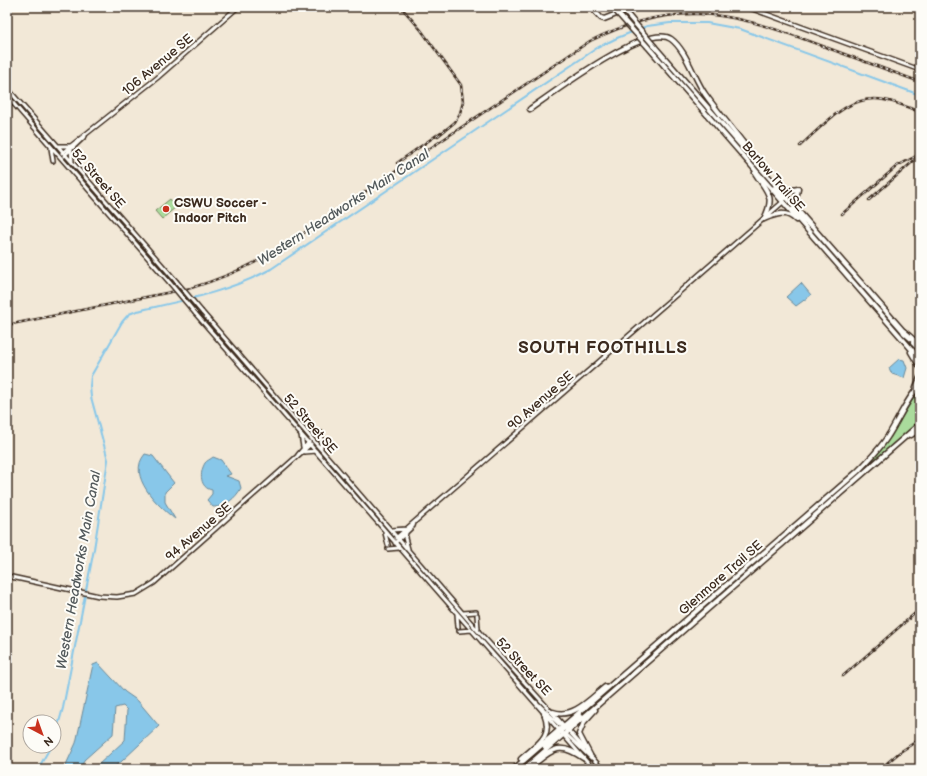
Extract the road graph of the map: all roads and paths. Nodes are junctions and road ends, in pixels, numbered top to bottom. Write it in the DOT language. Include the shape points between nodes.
graph roads {
  1 [pos="238,7"];
  2 [pos="591,7"];
  3 [pos="612,7"];
  4 [pos="621,7"];
  5 [pos="634,7"];
  6 [pos="748,7"];
  7 [pos="920,70"];
  8 [pos="7,88"];
  9 [pos="7,96"];
  10 [pos="530,109"];
  11 [pos="51,146"];
  12 [pos="58,146"];
  13 [pos="71,148"];
  14 [pos="64,154"];
  15 [pos="60,157"];
  16 [pos="744,158"];
  17 [pos="53,161"];
  18 [pos="757,163"];
  19 [pos="74,165"];
  20 [pos="763,179"];
  21 [pos="774,182"];
  22 [pos="788,198"];
  23 [pos="783,202"];
  24 [pos="764,219"];
  25 [pos="807,219"];
  26 [pos="811,234"];
  27 [pos="825,240"];
  28 [pos="904,332"];
  29 [pos="902,338"];
  30 [pos="920,346"];
  31 [pos="920,350"];
  32 [pos="920,359"];
  33 [pos="920,367"];
  34 [pos="920,378"];
  35 [pos="920,385"];
  36 [pos="910,398"];
  37 [pos="920,424"];
  38 [pos="918,429"];
  39 [pos="301,433"];
  40 [pos="321,433"];
  41 [pos="313,440"];
  42 [pos="310,443"];
  43 [pos="303,448"];
  44 [pos="321,450"];
  45 [pos="316,451"];
  46 [pos="303,453"];
  47 [pos="298,455"];
  48 [pos="414,523"];
  49 [pos="407,528"];
  50 [pos="391,530"];
  51 [pos="385,531"];
  52 [pos="406,534"];
  53 [pos="398,538"];
  54 [pos="394,542"];
  55 [pos="399,548"];
  56 [pos="408,551"];
  57 [pos="7,576"];
  58 [pos="456,612"];
  59 [pos="463,612"];
  60 [pos="472,630"];
  61 [pos="478,631"];
  62 [pos="628,670"];
  63 [pos="623,682"];
  64 [pos="533,700"];
  65 [pos="553,712"];
  66 [pos="544,713"];
  67 [pos="564,730"];
  68 [pos="590,755"];
  69 [pos="583,758"];
  70 [pos="594,760"];
  71 [pos="511,769"];
  72 [pos="514,769"];
  73 [pos="524,769"];
  74 [pos="527,769"];
  75 [pos="593,769"];
  76 [pos="602,769"];
  1 -- 13 [label="main road, 106 Avenue SE"];
  2 -- 5 [label="main road" via="604,19"];
  3 -- 16 [label="main road, Barlow Trail SE, bridge"];
  4 -- 18 [label="main road, Barlow Trail SE, bridge"];
  6 -- 7 [label="main road"];
  8 -- 12 [label="main road, 52 Street SE"];
  9 -- 11 [label="main road, 52 Street SE"];
  10 -- 18 [label="main road" via="624,48 663,36 675,43 705,94"];
  11 -- 15 [label="main road, 52 Street SE"];
  11 -- 17 [label="main road"];
  12 -- 13 [label="main road"];
  12 -- 14 [label="main road, 52 Street SE"];
  13 -- 14 [label="main road, 106 Avenue SE"];
  13 -- 19 [label="main road"];
  14 -- 15 [label="main road, 106 Avenue SE"];
  14 -- 19 [label="main road, 52 Street SE"];
  15 -- 39 [label="main road, 52 Street SE, bridge"];
  16 -- 20 [label="main road, Barlow Trail SE"];
  16 -- 24 [label="main road" via="769,194 770,207"];
  18 -- 21 [label="main road, Barlow Trail SE"];
  19 -- 41 [label="main road, 52 Street SE, bridge"];
  20 -- 22 [label="main road" via="784,198"];
  20 -- 23 [label="main road, Barlow Trail SE"];
  21 -- 22 [label="main road, Barlow Trail SE"];
  21 -- 25 [label="main road" via="788,192 798,189 796,202"];
  22 -- 23 [label="main road, 90 Avenue SE"];
  22 -- 25 [label="main road, Barlow Trail SE"];
  23 -- 24 [label="main road, 90 Avenue SE"];
  23 -- 26 [label="main road, Barlow Trail SE"];
  23 -- 27 [label="main road"];
  24 -- 26 [label="main road" via="786,213"];
  24 -- 48 [label="main road, 90 Avenue SE"];
  25 -- 27 [label="main road, Barlow Trail SE"];
  26 -- 29 [label="main road, Barlow Trail SE"];
  27 -- 28 [label="main road, Barlow Trail SE"];
  28 -- 30 [label="highway"];
  28 -- 31 [label="main road, Barlow Trail SE"];
  29 -- 32 [label="main road, Barlow Trail SE"];
  29 -- 33 [label="main road"];
  34 -- 36 [label="main road"];
  35 -- 36 [label="main road, Glenmore Trail SE"];
  36 -- 62 [label="main road, Glenmore Trail SE" via="888,436 870,459"];
  37 -- 38 [label="main road, Glenmore Trail SE"];
  38 -- 63 [label="main road, Glenmore Trail SE"];
  39 -- 42 [label="main road, 52 Street SE"];
  39 -- 43 [label="main road"];
  40 -- 44 [label="main road"];
  41 -- 42 [label="main road, 94 Avenue SE"];
  41 -- 44 [label="main road, 52 Street SE"];
  42 -- 43 [label="main road, 94 Avenue SE"];
  42 -- 45 [label="main road, 52 Street SE"];
  42 -- 46 [label="main road, 94 Avenue SE"];
  43 -- 47 [label="main road, 94 Avenue SE"];
  44 -- 50 [label="main road, 52 Street SE"];
  45 -- 46 [label="main road"];
  45 -- 51 [label="main road, 52 Street SE"];
  46 -- 47 [label="main road, 94 Avenue SE"];
  47 -- 57 [label="main road, 94 Avenue SE" via="154,583 136,594 99,596"];
  48 -- 49 [label="main road, 90 Avenue SE"];
  48 -- 52 [label="main road, 90 Avenue SE"];
  49 -- 50 [label="main road"];
  49 -- 53 [label="main road, 90 Avenue SE"];
  50 -- 53 [label="main road, 52 Street SE"];
  51 -- 54 [label="main road, 52 Street SE"];
  51 -- 55 [label="main road" via="388,547"];
  52 -- 53 [label="main road, 90 Avenue SE"];
  52 -- 56 [label="main road"];
  53 -- 54 [label="main road, 90 Avenue SE"];
  53 -- 56 [label="main road, 52 Street SE"];
  54 -- 55 [label="main road, 52 Street SE"];
  55 -- 58 [label="main road, 52 Street SE"];
  56 -- 59 [label="main road, 52 Street SE"];
  58 -- 60 [label="main road, 52 Street SE"];
  58 -- 60 [label="main road" via="459,629"];
  59 -- 61 [label="main road, 52 Street SE"];
  59 -- 61 [label="main road" via="477,613"];
  60 -- 64 [label="main road, 52 Street SE"];
  61 -- 65 [label="main road, 52 Street SE"];
  62 -- 65 [label="main road" via="575,710 566,714"];
  62 -- 67 [label="main road, Glenmore Trail SE"];
  63 -- 67 [label="main road, Glenmore Trail SE"];
  63 -- 68 [label="main road" via="579,730 580,739"];
  64 -- 66 [label="main road, 52 Street SE"];
  64 -- 67 [label="main road"];
  65 -- 67 [label="main road, 52 Street SE"];
  66 -- 67 [label="main road, 52 Street SE"];
  66 -- 71 [label="main road" via="548,726 546,734"];
  67 -- 68 [label="main road, 52 Street SE"];
  67 -- 69 [label="main road, 52 Street SE"];
  67 -- 70 [label="main road"];
  67 -- 72 [label="main road, Glenmore Trail SE"];
  67 -- 73 [label="main road, Glenmore Trail SE"];
  68 -- 70 [label="main road, 52 Street SE"];
  69 -- 74 [label="main road" via="568,748 554,749"];
  69 -- 75 [label="main road, 52 Street SE"];
  70 -- 76 [label="main road, 52 Street SE"];
}
